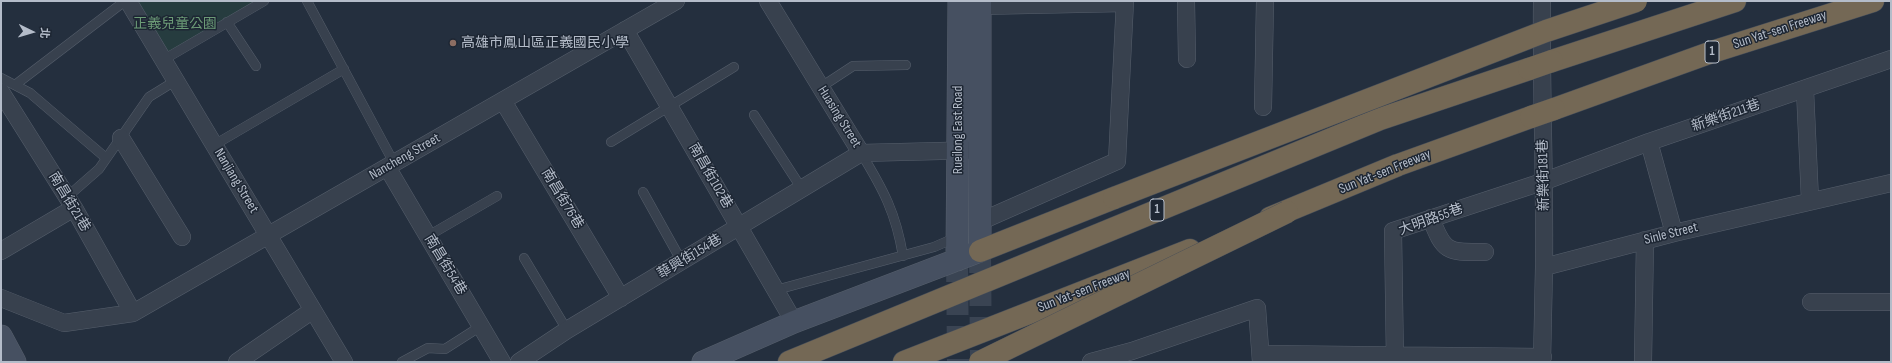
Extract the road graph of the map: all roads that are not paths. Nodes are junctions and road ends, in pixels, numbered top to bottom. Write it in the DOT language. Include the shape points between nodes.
graph roads {
  1 [pos="127,1"];
  2 [pos="264,1"];
  3 [pos="307,1"];
  4 [pos="676,1"];
  5 [pos="768,1"];
  6 [pos="959,1"];
  7 [pos="1186,1"];
  8 [pos="1264,1"];
  9 [pos="1542,1"];
  10 [pos="1636,1"];
  11 [pos="1735,1"];
  12 [pos="1873,1"];
  13 [pos="1125,2"];
  14 [pos="980,4"];
  15 [pos="227,22"];
  16 [pos="626,30"];
  17 [pos="1187,59"];
  18 [pos="1891,59"];
  19 [pos="163,60"];
  20 [pos="906,65"];
  21 [pos="256,66"];
  22 [pos="734,67"];
  23 [pos="344,69"];
  24 [pos="1535,76"];
  25 [pos="1,78"];
  26 [pos="175,81"];
  27 [pos="821,87"];
  28 [pos="8,89"];
  29 [pos="1805,90"];
  30 [pos="503,100"];
  31 [pos="670,107"];
  32 [pos="1264,107"];
  33 [pos="754,115"];
  34 [pos="121,138"];
  35 [pos="611,142"];
  36 [pos="1649,142"];
  37 [pos="214,146"];
  38 [pos="957,149"];
  39 [pos="980,150"];
  40 [pos="862,153"];
  41 [pos="106,158"];
  42 [pos="391,165"];
  43 [pos="1545,181"];
  44 [pos="1891,183"];
  45 [pos="802,189"];
  46 [pos="643,192"];
  47 [pos="497,196"];
  48 [pos="1810,200"];
  49 [pos="70,202"];
  50 [pos="1287,212"];
  51 [pos="1431,218"];
  52 [pos="979,222"];
  53 [pos="740,228"];
  54 [pos="1674,232"];
  55 [pos="182,236"];
  56 [pos="268,236"];
  57 [pos="428,236"];
  58 [pos="958,236"];
  59 [pos="1645,240"];
  60 [pos="1,251"];
  61 [pos="980,251"];
  62 [pos="1485,252"];
  63 [pos="903,256"];
  64 [pos="524,258"];
  65 [pos="957,260"];
  66 [pos="682,262"];
  67 [pos="1544,267"];
  68 [pos="776,290"];
  69 [pos="1,298"];
  70 [pos="621,298"];
  71 [pos="1811,302"];
  72 [pos="1891,302"];
  73 [pos="313,310"];
  74 [pos="133,313"];
  75 [pos="794,322"];
  76 [pos="481,326"];
  77 [pos="567,330"];
  78 [pos="1,336"];
  79 [pos="1132,357"];
  80 [pos="1262,358"];
  81 [pos="1395,358"];
  82 [pos="1542,359"];
  83 [pos="15,362"];
  84 [pos="238,362"];
  85 [pos="344,362"];
  86 [pos="402,362"];
  87 [pos="502,362"];
  88 [pos="519,362"];
  89 [pos="703,362"];
  90 [pos="789,362"];
  91 [pos="904,362"];
  92 [pos="980,362"];
  93 [pos="1091,362"];
  94 [pos="1644,362"];
  1 -- 19 [label="street, Nanjiang Street"];
  1 -- 28 [label="lane"];
  2 -- 15 [label="lane"];
  3 -- 23 [label="lane"];
  4 -- 16 [label="street, Nancheng Street"];
  5 -- 27 [label="street, Huasing Street"];
  6 -- 38 [label="street, Rueilong East Road"];
  7 -- 17 [label="street"];
  8 -- 32 [label="street"];
  9 -- 24 [label="street, 新樂街181巷"];
  10 -- 61 [label="highway, bridge" via="1546,31"];
  11 -- 24 [label="highway, 1, bridge" via="1552,61"];
  12 -- 50 [label="highway, Sun Yat-sen Freeway / 1, bridge" via="1712,52 1530,117 1398,165"];
  13 -- 14 [label="street"];
  13 -- 52 [label="street" via="1117,160"];
  14 -- 39 [label="street, Rueilong East Road"];
  15 -- 19 [label="lane"];
  15 -- 21 [label="lane"];
  16 -- 30 [label="street, Nancheng Street"];
  16 -- 31 [label="street, 南昌街102巷"];
  18 -- 29 [label="street, 新樂街211巷"];
  19 -- 26 [label="street, Nanjiang Street"];
  20 -- 27 [label="lane" via="854,66"];
  22 -- 31 [label="lane"];
  23 -- 37 [label="lane"];
  23 -- 42 [label="lane"];
  24 -- 43 [label="street, 新樂街181巷"];
  24 -- 90 [label="highway, 1" via="1380,119"];
  25 -- 28 [label="lane"];
  26 -- 34 [label="lane" via="149,97"];
  26 -- 37 [label="street, Nanjiang Street"];
  27 -- 40 [label="street, Huasing Street"];
  28 -- 41 [label="lane" via="30,93"];
  28 -- 49 [label="street, 南昌街21巷"];
  29 -- 36 [label="street, 新樂街211巷"];
  29 -- 48 [label="street"];
  30 -- 42 [label="street, Nancheng Street"];
  30 -- 70 [label="street, 南昌街76巷"];
  31 -- 35 [label="lane"];
  31 -- 53 [label="street, 南昌街102巷"];
  33 -- 45 [label="lane"];
  34 -- 41 [label="lane"];
  34 -- 55 [label="street"];
  36 -- 43 [label="street, 新樂街211巷"];
  36 -- 54 [label="street"];
  37 -- 56 [label="street, Nanjiang Street"];
  38 -- 39 [label="street, Huasing Street"];
  38 -- 40 [label="street, Huasing Street"];
  38 -- 58 [label="street, Rueilong East Road"];
  39 -- 52 [label="street, Rueilong East Road"];
  40 -- 45 [label="street, 華興街154巷"];
  40 -- 63 [label="lane" via="888,202 898,229"];
  41 -- 49 [label="lane"];
  42 -- 56 [label="street, Nancheng Street"];
  42 -- 57 [label="street, 南昌街54巷"];
  43 -- 51 [label="street, 大明路55巷"];
  43 -- 67 [label="street, 新樂街181巷"];
  44 -- 48 [label="street, Sinle Street"];
  45 -- 53 [label="street, 華興街154巷"];
  46 -- 66 [label="lane"];
  47 -- 57 [label="lane"];
  48 -- 54 [label="street, Sinle Street"];
  49 -- 60 [label="street"];
  49 -- 74 [label="street, 南昌街21巷"];
  50 -- 91 [label="highway, Sun Yat-sen Freeway / 1"];
  50 -- 92 [label="highway, bridge"];
  51 -- 62 [label="street" via="1444,246 1455,252"];
  51 -- 81 [label="street, 大明路55巷" via="1393,231"];
  52 -- 58 [label="lane"];
  52 -- 61 [label="street, Rueilong East Road"];
  53 -- 66 [label="street, 華興街154巷"];
  53 -- 68 [label="street, 南昌街102巷"];
  54 -- 59 [label="street, Sinle Street"];
  56 -- 73 [label="street, Nanjiang Street"];
  56 -- 74 [label="street, Nancheng Street"];
  57 -- 76 [label="street, 南昌街54巷"];
  58 -- 63 [label="lane" via="934,247"];
  58 -- 65 [label="street, Rueilong East Road"];
  59 -- 67 [label="street, Sinle Street"];
  59 -- 94 [label="street"];
  61 -- 65 [label="street"];
  63 -- 68 [label="lane"];
  64 -- 77 [label="lane"];
  65 -- 75 [label="street"];
  66 -- 70 [label="street, 華興街154巷"];
  67 -- 82 [label="street"];
  68 -- 75 [label="street, 南昌街102巷"];
  69 -- 74 [label="street" via="64,323"];
  70 -- 77 [label="street, 華興街154巷"];
  71 -- 72 [label="street"];
  73 -- 84 [label="street"];
  73 -- 85 [label="street, Nanjiang Street"];
  75 -- 89 [label="street"];
  76 -- 86 [label="lane" via="445,348 428,348"];
  76 -- 87 [label="street, 南昌街54巷"];
  77 -- 88 [label="street, 華興街154巷"];
  78 -- 83 [label="street"];
  79 -- 80 [label="street" via="1257,308"];
  79 -- 93 [label="street"];
  80 -- 81 [label="street"];
  81 -- 82 [label="street"];
}
